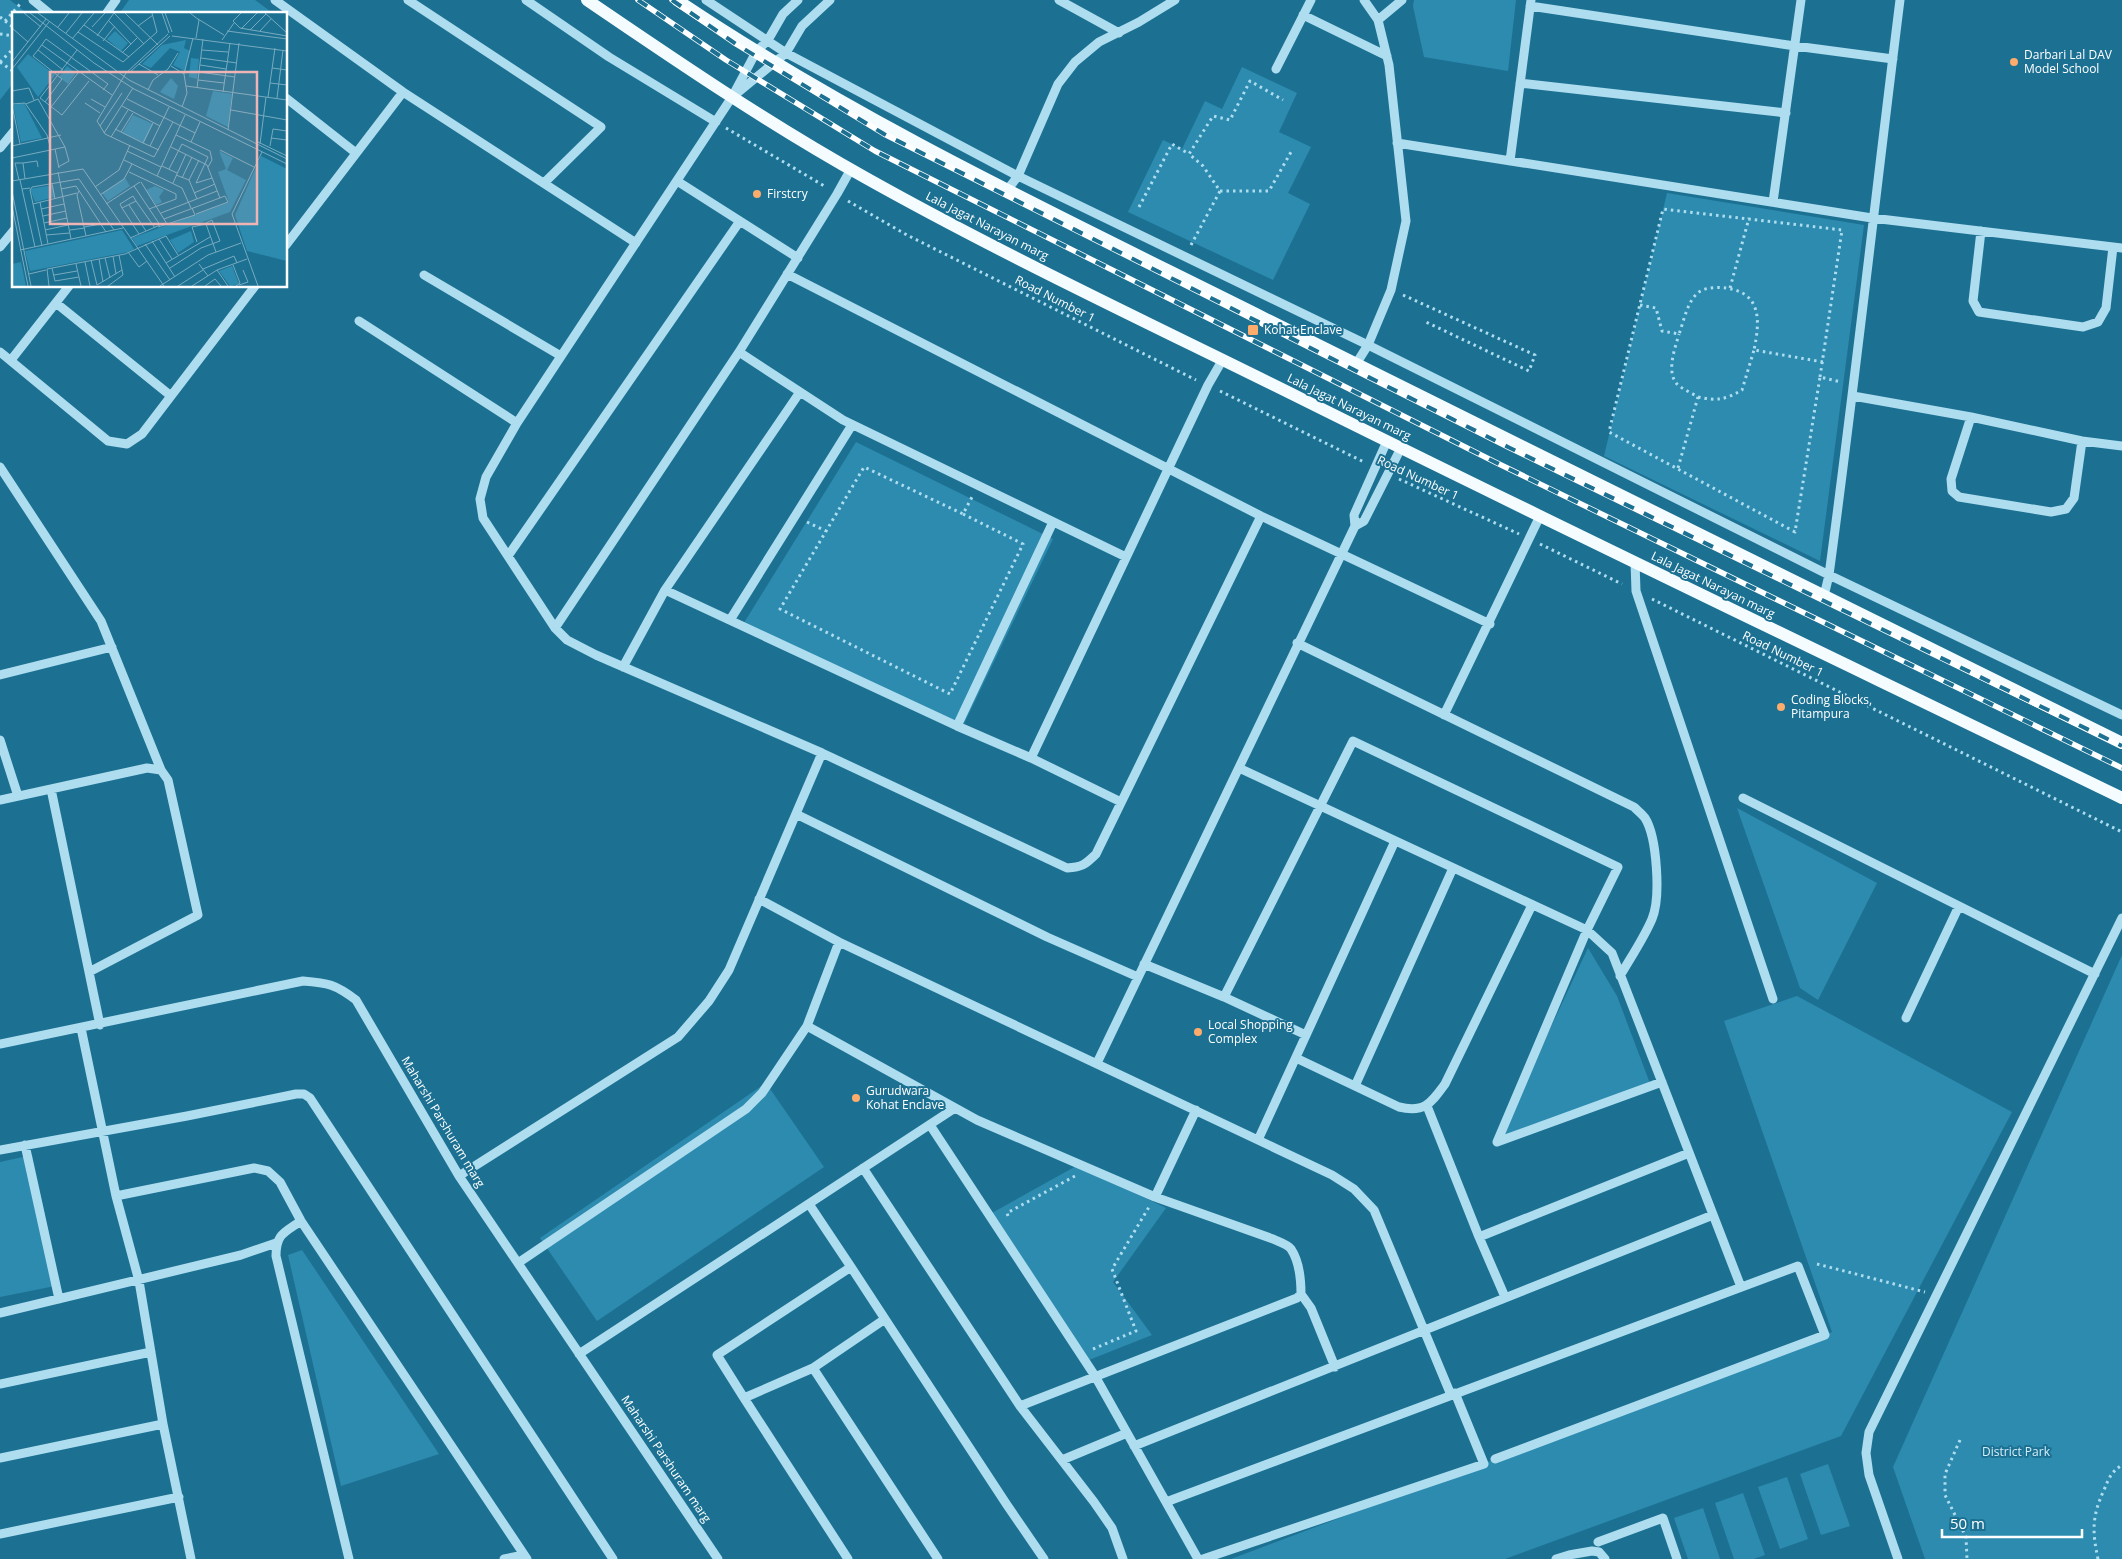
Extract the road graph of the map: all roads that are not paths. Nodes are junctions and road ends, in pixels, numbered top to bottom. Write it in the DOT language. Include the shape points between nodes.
graph roads {
  1 [pos="32,0"];
  2 [pos="116,0"];
  3 [pos="275,0"];
  4 [pos="408,0"];
  5 [pos="526,0"];
  6 [pos="587,0"];
  7 [pos="677,0"];
  8 [pos="706,0"];
  9 [pos="798,0"];
  10 [pos="830,0"];
  11 [pos="1059,0"];
  12 [pos="1174,0"];
  13 [pos="1311,0"];
  14 [pos="1364,0"];
  15 [pos="1402,0"];
  16 [pos="1801,0"];
  17 [pos="1900,0"];
  18 [pos="1531,3"];
  19 [pos="285,11"];
  20 [pos="47,12"];
  21 [pos="107,12"];
  22 [pos="288,13"];
  23 [pos="1303,15"];
  24 [pos="1378,20"];
  25 [pos="1119,32"];
  26 [pos="768,40"];
  27 [pos="1795,46"];
  28 [pos="756,52"];
  29 [pos="786,53"];
  30 [pos="1387,56"];
  31 [pos="1893,59"];
  32 [pos="774,63"];
  33 [pos="1276,69"];
  34 [pos="1520,83"];
  35 [pos="403,92"];
  36 [pos="732,97"];
  37 [pos="288,100"];
  38 [pos="1786,113"];
  39 [pos="716,122"];
  40 [pos="12,133"];
  41 [pos="1398,144"];
  42 [pos="0,148"];
  43 [pos="356,154"];
  44 [pos="1510,161"];
  45 [pos="850,169"];
  46 [pos="1018,176"];
  47 [pos="677,181"];
  48 [pos="544,183"];
  49 [pos="1008,189"];
  50 [pos="1774,202"];
  51 [pos="1872,218"];
  52 [pos="740,221"];
  53 [pos="1981,231"];
  54 [pos="12,233"];
  55 [pos="288,242"];
  56 [pos="636,243"];
  57 [pos="0,248"];
  58 [pos="2117,248"];
  59 [pos="798,258"];
  60 [pos="787,274"];
  61 [pos="424,275"];
  62 [pos="67,288"];
  63 [pos="253,288"];
  64 [pos="56,303"];
  65 [pos="359,322"];
  66 [pos="1368,345"];
  67 [pos="0,352"];
  68 [pos="739,352"];
  69 [pos="561,356"];
  70 [pos="11,360"];
  71 [pos="1223,360"];
  72 [pos="1356,364"];
  73 [pos="800,392"];
  74 [pos="171,396"];
  75 [pos="1853,396"];
  76 [pos="1971,416"];
  77 [pos="518,423"];
  78 [pos="852,425"];
  79 [pos="2082,440"];
  80 [pos="1387,441"];
  81 [pos="2122,446"];
  82 [pos="1401,448"];
  83 [pos="0,466"];
  84 [pos="1168,468"];
  85 [pos="1261,516"];
  86 [pos="1540,516"];
  87 [pos="1053,522"];
  88 [pos="1355,526"];
  89 [pos="1342,553"];
  90 [pos="508,556"];
  91 [pos="1126,557"];
  92 [pos="1635,562"];
  93 [pos="1829,575"];
  94 [pos="665,590"];
  95 [pos="1824,596"];
  96 [pos="730,620"];
  97 [pos="1490,624"];
  98 [pos="555,628"];
  99 [pos="1297,644"];
  100 [pos="112,647"];
  101 [pos="623,667"];
  102 [pos="0,675"];
  103 [pos="1444,715"];
  104 [pos="2122,715"];
  105 [pos="957,726"];
  106 [pos="0,740"];
  107 [pos="2122,743"];
  108 [pos="822,753"];
  109 [pos="1031,758"];
  110 [pos="1239,768"];
  111 [pos="161,770"];
  112 [pos="51,789"];
  113 [pos="18,796"];
  114 [pos="1744,798"];
  115 [pos="2122,798"];
  116 [pos="0,800"];
  117 [pos="1121,802"];
  118 [pos="1319,805"];
  119 [pos="796,814"];
  120 [pos="1395,841"];
  121 [pos="1453,868"];
  122 [pos="759,899"];
  123 [pos="1532,905"];
  124 [pos="1959,906"];
  125 [pos="2122,918"];
  126 [pos="1587,930"];
  127 [pos="839,942"];
  128 [pos="1144,964"];
  129 [pos="89,972"];
  130 [pos="2095,974"];
  131 [pos="1620,976"];
  132 [pos="1138,977"];
  133 [pos="1224,997"];
  134 [pos="1773,999"];
  135 [pos="1906,1018"];
  136 [pos="100,1025"];
  137 [pos="807,1026"];
  138 [pos="81,1028"];
  139 [pos="1306,1035"];
  140 [pos="0,1044"];
  141 [pos="1296,1058"];
  142 [pos="1096,1063"];
  143 [pos="1662,1082"];
  144 [pos="1355,1086"];
  145 [pos="1427,1106"];
  146 [pos="955,1108"];
  147 [pos="1196,1110"];
  148 [pos="930,1125"];
  149 [pos="103,1131"];
  150 [pos="1258,1140"];
  151 [pos="25,1145"];
  152 [pos="0,1150"];
  153 [pos="1689,1153"];
  154 [pos="864,1168"];
  155 [pos="459,1176"];
  156 [pos="116,1196"];
  157 [pos="1155,1197"];
  158 [pos="808,1204"];
  159 [pos="1713,1215"];
  160 [pos="301,1221"];
  161 [pos="1478,1237"];
  162 [pos="276,1242"];
  163 [pos="518,1263"];
  164 [pos="851,1266"];
  165 [pos="139,1281"];
  166 [pos="1741,1287"];
  167 [pos="1301,1294"];
  168 [pos="1505,1297"];
  169 [pos="59,1299"];
  170 [pos="0,1313"];
  171 [pos="883,1316"];
  172 [pos="1424,1332"];
  173 [pos="151,1352"];
  174 [pos="579,1354"];
  175 [pos="1335,1367"];
  176 [pos="813,1368"];
  177 [pos="1095,1376"];
  178 [pos="0,1384"];
  179 [pos="1453,1394"];
  180 [pos="744,1398"];
  181 [pos="1020,1406"];
  182 [pos="164,1424"];
  183 [pos="1127,1433"];
  184 [pos="1134,1446"];
  185 [pos="0,1458"];
  186 [pos="1062,1460"];
  187 [pos="1495,1460"];
  188 [pos="179,1497"];
  189 [pos="1166,1502"];
  190 [pos="0,1534"];
  191 [pos="1598,1542"];
  192 [pos="526,1557"];
  193 [pos="191,1559"];
  194 [pos="348,1559"];
  195 [pos="504,1559"];
  196 [pos="613,1559"];
  197 [pos="718,1559"];
  198 [pos="848,1559"];
  199 [pos="938,1559"];
  200 [pos="1044,1559"];
  201 [pos="1123,1559"];
  202 [pos="1198,1559"];
  203 [pos="1203,1559"];
  204 [pos="1556,1559"];
  205 [pos="1605,1559"];
  206 [pos="1677,1559"];
  207 [pos="1898,1559"];
  1 -- 20 [label="street"];
  2 -- 21 [label="street"];
  3 -- 19 [label="street"];
  4 -- 48 [label="street" via="601,127"];
  5 -- 39 [label="street" via="609,57"];
  6 -- 36 [label="main road, Lala Jagat Narayan marg"];
  7 -- 28 [label="main road"];
  8 -- 26 [label="street"];
  9 -- 26 [label="street" via="783,14"];
  10 -- 29 [label="street" via="802,26"];
  11 -- 25 [label="street"];
  12 -- 25 [label="street"];
  13 -- 23 [label="street"];
  14 -- 24 [label="street"];
  15 -- 24 [label="street"];
  16 -- 27 [label="street"];
  17 -- 31 [label="street"];
  18 -- 27 [label="street"];
  18 -- 34 [label="street"];
  22 -- 35 [label="street"];
  23 -- 30 [label="street"];
  23 -- 33 [label="street"];
  24 -- 30 [label="street"];
  25 -- 46 [label="street" via="1099,42 1075,62 1058,84"];
  26 -- 28 [label="street"];
  26 -- 29 [label="street"];
  27 -- 31 [label="street"];
  27 -- 38 [label="street"];
  28 -- 32 [label="main road"];
  28 -- 36 [label="street"];
  29 -- 32 [label="street"];
  29 -- 46 [label="street"];
  30 -- 41 [label="street"];
  31 -- 51 [label="street"];
  32 -- 36 [label="street"];
  32 -- 49 [label="main road" via="903,136"];
  34 -- 38 [label="street"];
  34 -- 44 [label="street"];
  35 -- 43 [label="street"];
  35 -- 48 [label="street"];
  36 -- 39 [label="street"];
  36 -- 45 [label="main road, Lala Jagat Narayan marg"];
  37 -- 43 [label="street"];
  38 -- 50 [label="street"];
  39 -- 47 [label="street"];
  40 -- 42 [label="street"];
  41 -- 44 [label="street"];
  41 -- 66 [label="street" via="1406,221 1391,290"];
  43 -- 55 [label="street"];
  44 -- 50 [label="street"];
  45 -- 59 [label="street"];
  45 -- 71 [label="main road, Lala Jagat Narayan marg"];
  46 -- 49 [label="street"];
  46 -- 66 [label="street"];
  47 -- 52 [label="street"];
  47 -- 56 [label="street"];
  48 -- 56 [label="street"];
  49 -- 72 [label="main road"];
  50 -- 51 [label="street"];
  51 -- 53 [label="street"];
  51 -- 75 [label="street"];
  52 -- 59 [label="street"];
  52 -- 90 [label="street"];
  53 -- 58 [label="street"];
  53 -- 58 [label="street" via="1973,301 1979,312 2083,327 2098,322 2106,308"];
  54 -- 57 [label="street"];
  56 -- 69 [label="street"];
  59 -- 60 [label="street"];
  60 -- 68 [label="street"];
  60 -- 84 [label="street"];
  61 -- 69 [label="street"];
  62 -- 64 [label="street"];
  63 -- 74 [label="street"];
  64 -- 70 [label="street"];
  64 -- 74 [label="street"];
  65 -- 77 [label="street"];
  66 -- 72 [label="street"];
  66 -- 93 [label="street"];
  67 -- 70 [label="street"];
  68 -- 73 [label="street"];
  68 -- 98 [label="street"];
  69 -- 77 [label="street"];
  70 -- 74 [label="street" via="108,441 127,444 142,434"];
  71 -- 80 [label="main road, Lala Jagat Narayan marg"];
  71 -- 84 [label="street"];
  72 -- 95 [label="main road"];
  73 -- 78 [label="street"];
  73 -- 94 [label="street"];
  75 -- 76 [label="street"];
  75 -- 93 [label="street"];
  76 -- 79 [label="street"];
  76 -- 79 [label="street" via="1951,479 1952,491 1959,497 2051,512 2066,509 2074,498"];
  77 -- 90 [label="street" via="486,477 480,500 483,518"];
  78 -- 87 [label="street"];
  78 -- 96 [label="street"];
  79 -- 81 [label="street"];
  80 -- 82 [label="main road, Lala Jagat Narayan marg"];
  80 -- 88 [label="street" via="1354,515"];
  82 -- 86 [label="main road, Lala Jagat Narayan marg"];
  82 -- 88 [label="street" via="1364,521"];
  83 -- 100 [label="street" via="101,621"];
  84 -- 85 [label="street"];
  84 -- 91 [label="street"];
  85 -- 89 [label="street"];
  85 -- 117 [label="street"];
  86 -- 92 [label="main road, Lala Jagat Narayan marg"];
  86 -- 97 [label="street"];
  87 -- 91 [label="street"];
  87 -- 105 [label="street"];
  88 -- 89 [label="street"];
  89 -- 97 [label="street"];
  89 -- 99 [label="street"];
  90 -- 98 [label="street"];
  91 -- 109 [label="street"];
  92 -- 115 [label="main road, Lala Jagat Narayan marg"];
  92 -- 134 [label="street" via="1636,591"];
  93 -- 95 [label="street"];
  93 -- 104 [label="street"];
  94 -- 96 [label="street"];
  94 -- 101 [label="street"];
  95 -- 107 [label="main road"];
  96 -- 105 [label="street"];
  97 -- 103 [label="street"];
  98 -- 101 [label="street" via="568,640"];
  99 -- 103 [label="street"];
  99 -- 110 [label="street"];
  100 -- 102 [label="street"];
  100 -- 111 [label="street"];
  101 -- 108 [label="street"];
  103 -- 131 [label="street" via="1634,807 1645,818 1652,836 1658,899 1652,919"];
  105 -- 109 [label="street"];
  106 -- 113 [label="street"];
  108 -- 117 [label="street" via="1067,868 1084,865 1096,854"];
  108 -- 119 [label="street"];
  109 -- 117 [label="street"];
  110 -- 118 [label="street"];
  110 -- 128 [label="street"];
  111 -- 112 [label="street" via="147,768"];
  111 -- 129 [label="street" via="168,780 198,915"];
  112 -- 113 [label="street"];
  112 -- 129 [label="street"];
  113 -- 116 [label="street"];
  114 -- 124 [label="street"];
  118 -- 120 [label="street"];
  118 -- 126 [label="street" via="1353,741 1618,867"];
  118 -- 133 [label="street"];
  119 -- 122 [label="street"];
  119 -- 132 [label="street" via="1047,937"];
  120 -- 121 [label="street"];
  120 -- 139 [label="street"];
  121 -- 123 [label="street"];
  121 -- 144 [label="street"];
  122 -- 127 [label="street"];
  122 -- 155 [label="street" via="729,970 709,1001 678,1037"];
  123 -- 126 [label="street"];
  123 -- 145 [label="street" via="1445,1084"];
  124 -- 130 [label="street"];
  124 -- 135 [label="street"];
  125 -- 130 [label="street"];
  126 -- 131 [label="street" via="1612,953"];
  126 -- 143 [label="street" via="1497,1142"];
  127 -- 137 [label="street"];
  127 -- 142 [label="street"];
  128 -- 132 [label="street"];
  128 -- 133 [label="street"];
  129 -- 136 [label="street"];
  130 -- 207 [label="street" via="1869,1432 1866,1453 1868,1475"];
  131 -- 143 [label="street"];
  132 -- 142 [label="street"];
  133 -- 139 [label="street"];
  136 -- 138 [label="street, Maharshi Parshuram marg"];
  136 -- 155 [label="street, Maharshi Parshuram marg" via="303,981 329,983 356,1000"];
  137 -- 146 [label="street"];
  137 -- 163 [label="street" via="762,1093 746,1109"];
  138 -- 140 [label="street, Maharshi Parshuram marg"];
  138 -- 149 [label="street"];
  139 -- 141 [label="street"];
  141 -- 144 [label="street"];
  141 -- 150 [label="street"];
  142 -- 147 [label="street"];
  143 -- 153 [label="street"];
  144 -- 145 [label="street" via="1399,1107 1413,1110"];
  145 -- 161 [label="street"];
  146 -- 148 [label="street"];
  146 -- 157 [label="street"];
  147 -- 150 [label="street"];
  147 -- 157 [label="street"];
  148 -- 154 [label="street"];
  148 -- 177 [label="street"];
  149 -- 151 [label="street"];
  149 -- 156 [label="street"];
  149 -- 196 [label="street" via="296,1094 310,1098"];
  150 -- 172 [label="street" via="1332,1175 1354,1189 1374,1210"];
  151 -- 152 [label="street"];
  151 -- 169 [label="street"];
  153 -- 159 [label="street"];
  153 -- 161 [label="street"];
  154 -- 158 [label="street"];
  154 -- 181 [label="street"];
  155 -- 163 [label="street, Maharshi Parshuram marg"];
  156 -- 160 [label="street" via="254,1168 268,1171 280,1182"];
  156 -- 165 [label="street"];
  157 -- 167 [label="street" via="1284,1244 1291,1249 1298,1269"];
  158 -- 164 [label="street"];
  158 -- 174 [label="street"];
  159 -- 166 [label="street"];
  159 -- 168 [label="street"];
  160 -- 162 [label="street"];
  160 -- 192 [label="street"];
  161 -- 168 [label="street"];
  162 -- 165 [label="street" via="241,1255"];
  162 -- 194 [label="street" via="276,1256"];
  163 -- 174 [label="street, Maharshi Parshuram marg"];
  164 -- 171 [label="street"];
  164 -- 180 [label="street" via="717,1355"];
  165 -- 169 [label="street"];
  165 -- 173 [label="street"];
  166 -- 179 [label="street"];
  166 -- 187 [label="street" via="1798,1266 1825,1334"];
  167 -- 175 [label="street" via="1311,1308"];
  167 -- 177 [label="street"];
  168 -- 172 [label="street"];
  169 -- 170 [label="street"];
  171 -- 176 [label="street" via="886,1319"];
  171 -- 200 [label="street"];
  172 -- 175 [label="street"];
  172 -- 179 [label="street"];
  173 -- 178 [label="street"];
  173 -- 182 [label="street"];
  174 -- 197 [label="street, Maharshi Parshuram marg"];
  175 -- 184 [label="street"];
  176 -- 180 [label="street"];
  176 -- 199 [label="street"];
  177 -- 181 [label="street"];
  177 -- 183 [label="street"];
  179 -- 189 [label="street"];
  179 -- 203 [label="street" via="1484,1464"];
  180 -- 198 [label="street"];
  181 -- 186 [label="street"];
  182 -- 185 [label="street"];
  182 -- 188 [label="street"];
  183 -- 184 [label="street"];
  183 -- 186 [label="street"];
  184 -- 189 [label="street"];
  186 -- 201 [label="street" via="1112,1528"];
  188 -- 190 [label="street"];
  188 -- 193 [label="street"];
  189 -- 202 [label="street"];
  191 -- 206 [label="street" via="1663,1518"];
  192 -- 195 [label="street"];
  204 -- 205 [label="street" via="1599,1552"];
}
